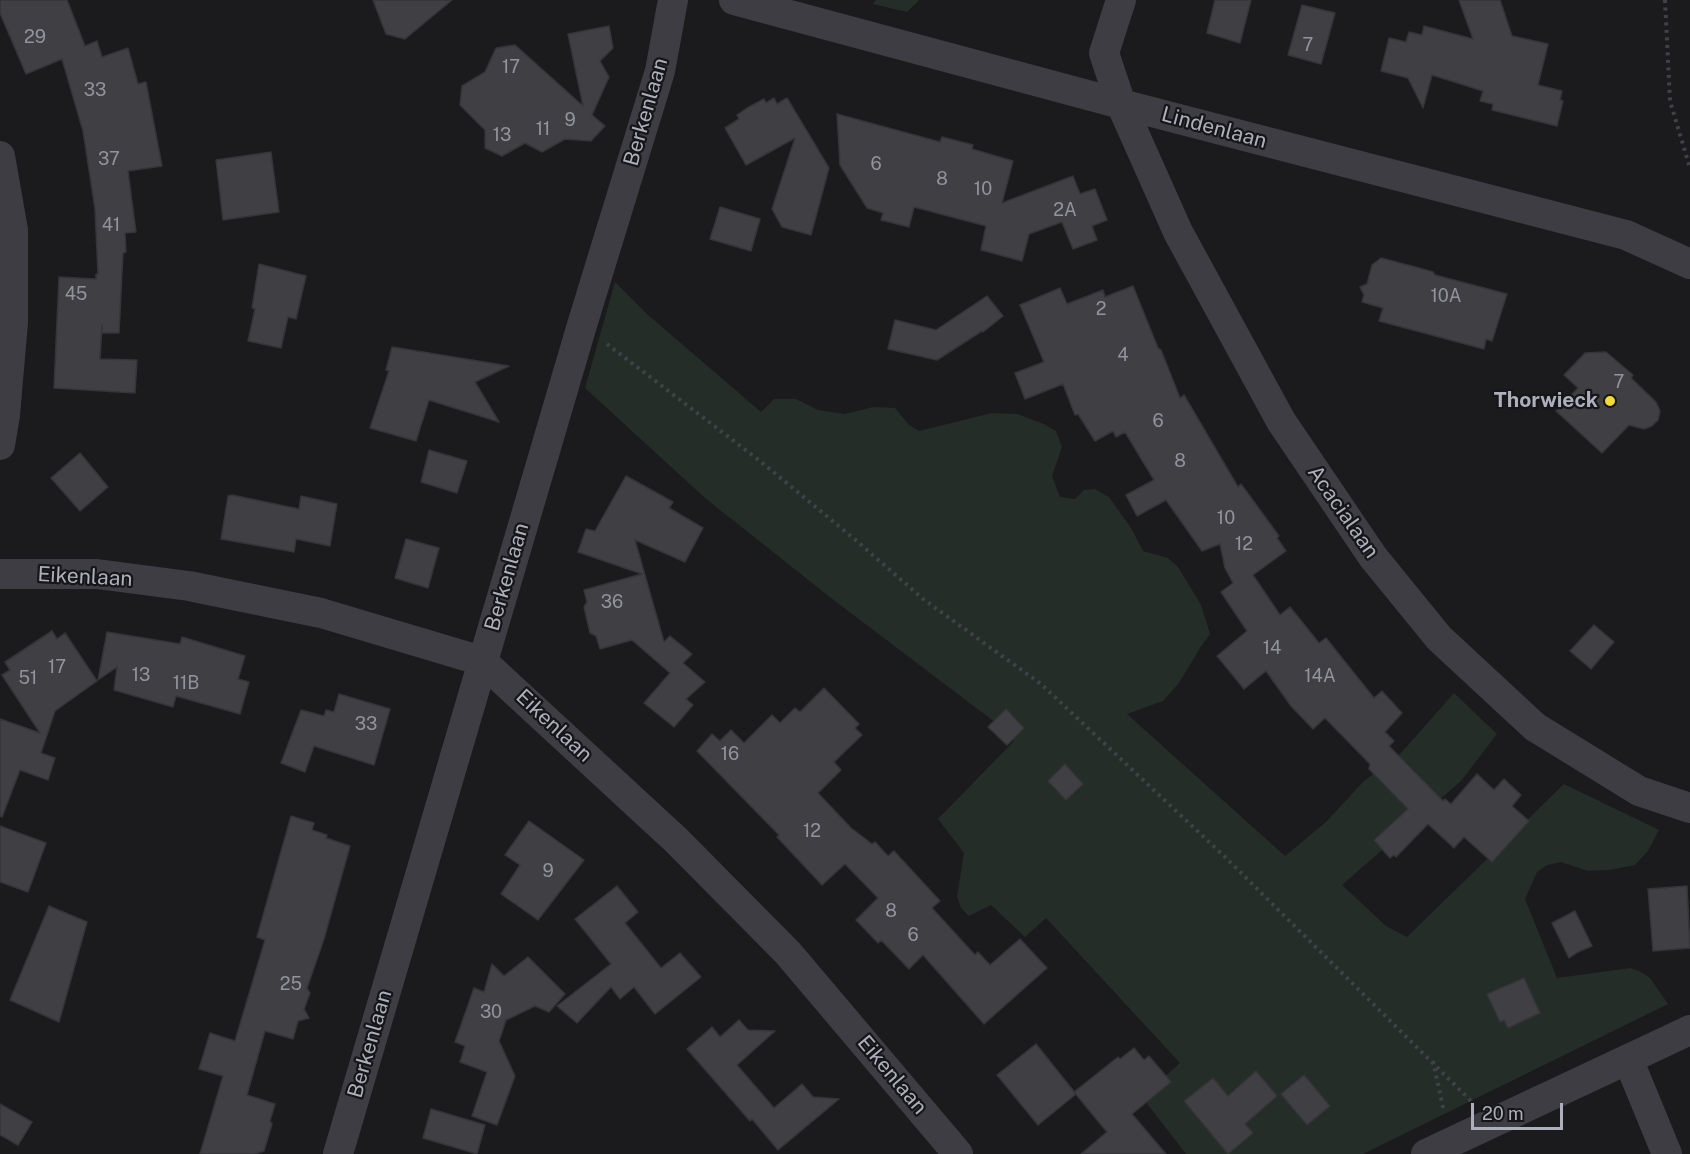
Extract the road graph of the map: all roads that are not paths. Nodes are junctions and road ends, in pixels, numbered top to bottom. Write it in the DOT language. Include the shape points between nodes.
graph roads {
  1 [pos="674,0"];
  2 [pos="734,0"];
  3 [pos="1121,0"];
  4 [pos="1121,104"];
  5 [pos="0,156"];
  6 [pos="1690,264"];
  7 [pos="0,445"];
  8 [pos="0,574"];
  9 [pos="482,661"];
  10 [pos="1690,808"];
  11 [pos="1690,1030"];
  12 [pos="1628,1059"];
  13 [pos="1438,1148"];
  14 [pos="338,1154"];
  15 [pos="958,1154"];
  16 [pos="1667,1154"];
  1 -- 9 [label="street, Berkenlaan" via="660,71"];
  2 -- 4 [label="street, Lindenlaan"];
  3 -- 4 [label="street, Acacialaan" via="1104,53"];
  4 -- 6 [label="street, Lindenlaan" via="1626,235"];
  4 -- 10 [label="street, Acacialaan" via="1178,232 1281,421 1380,566 1439,638 1535,727 1639,791"];
  5 -- 7 [label="street" via="13,230 13,322"];
  8 -- 9 [label="street, Eikenlaan" via="97,574 189,586 321,613"];
  9 -- 14 [label="street, Berkenlaan"];
  9 -- 15 [label="street, Eikenlaan" via="676,840 788,953"];
  11 -- 12 [label="street"];
  12 -- 13 [label="street"];
  12 -- 16 [label="street"];
}
